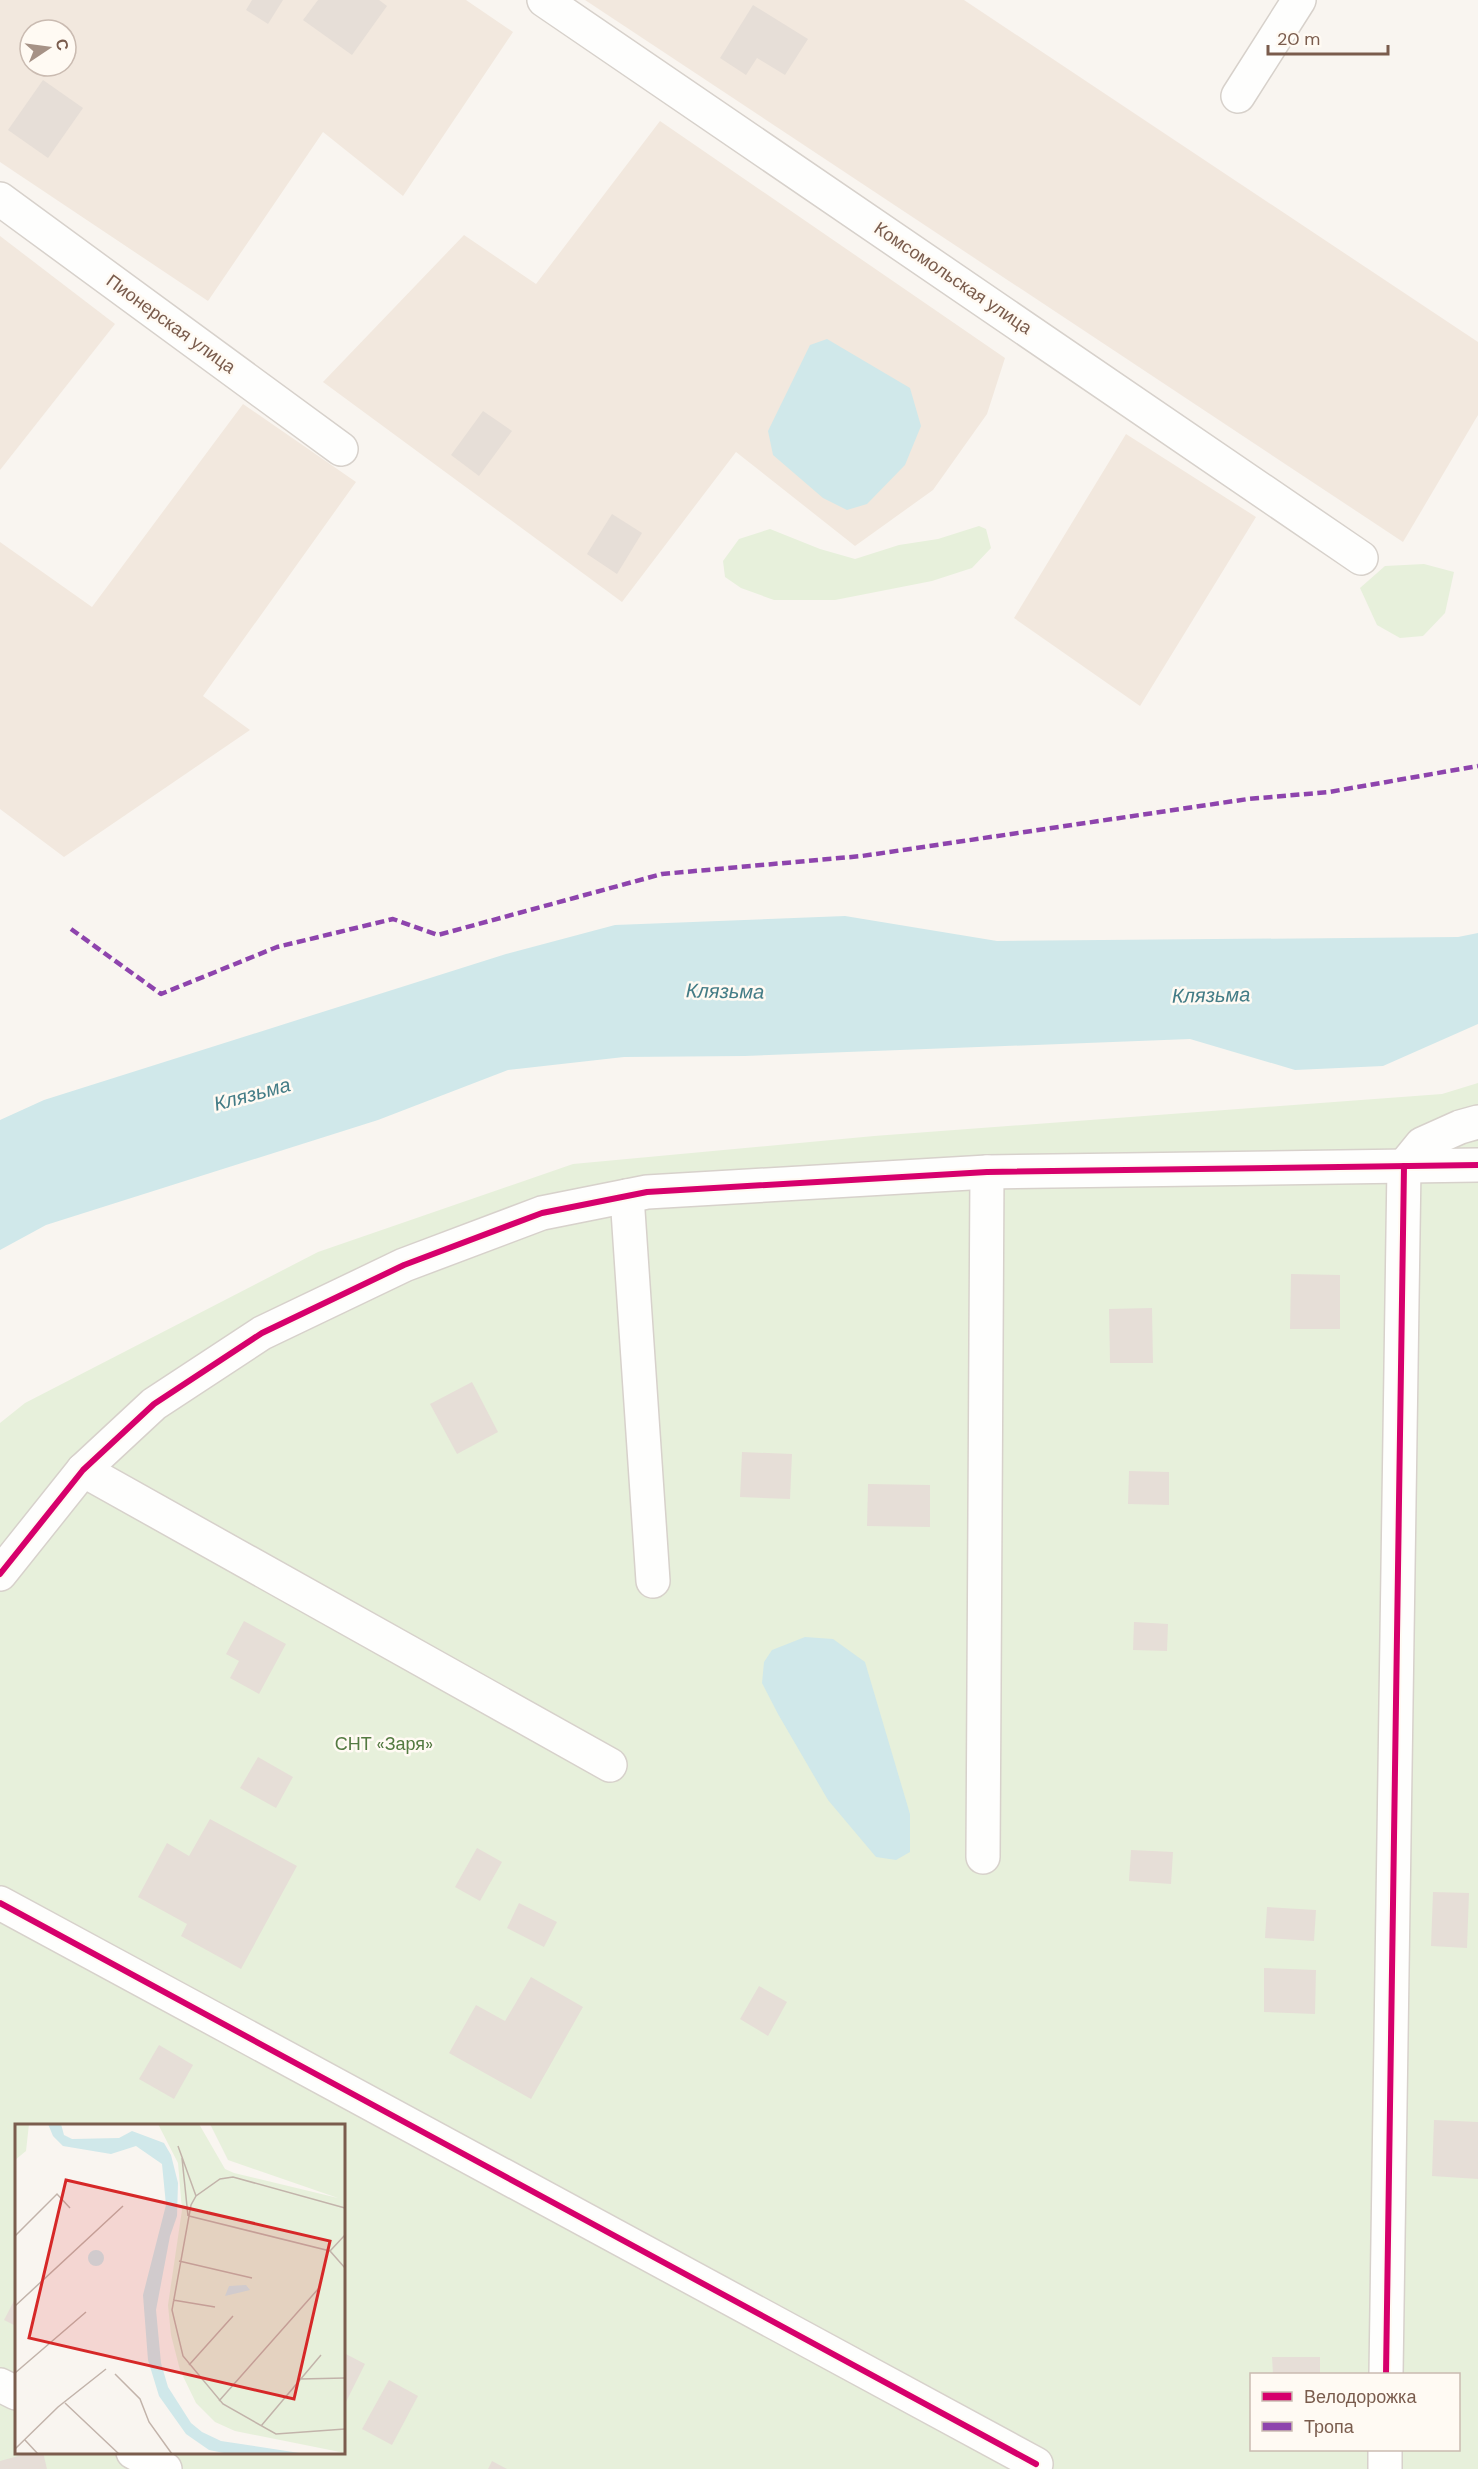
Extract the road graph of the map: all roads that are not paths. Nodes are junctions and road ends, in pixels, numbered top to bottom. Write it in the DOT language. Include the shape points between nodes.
graph roads {
  1 [pos="544,0"];
  2 [pos="1299,0"];
  3 [pos="1238,96"];
  4 [pos="0,199"];
  5 [pos="342,449"];
  6 [pos="1361,558"];
  7 [pos="1478,1122"];
  8 [pos="1404,1166"];
  9 [pos="1478,1166"];
  10 [pos="987,1172"];
  11 [pos="627,1196"];
  12 [pos="83,1470"];
  13 [pos="0,1574"];
  14 [pos="653,1581"];
  15 [pos="610,1765"];
  16 [pos="983,1857"];
  17 [pos="0,1903"];
  18 [pos="1386,2373"];
  19 [pos="0,2385"];
  20 [pos="15,2392"];
  21 [pos="1385,2451"];
  22 [pos="137,2454"];
  23 [pos="1036,2464"];
  24 [pos="165,2469"];
  25 [pos="1385,2469"];
  1 -- 6 [label="street, Комсомольская улица"];
  2 -- 3 [label="street"];
  4 -- 5 [label="street, Пионерская улица"];
  7 -- 8 [label="street" via="1422,1144"];
  8 -- 9 [label="street"];
  8 -- 10 [label="street"];
  8 -- 18 [label="street"];
  10 -- 11 [label="street"];
  10 -- 16 [label="street"];
  11 -- 12 [label="street" via="542,1213 404,1266 262,1333 154,1404"];
  11 -- 14 [label="street"];
  12 -- 13 [label="street"];
  12 -- 15 [label="street"];
  17 -- 23 [label="street"];
  19 -- 20 [label="street"];
  21 -- 25 [label="street"];
  22 -- 24 [label="street"];
}
